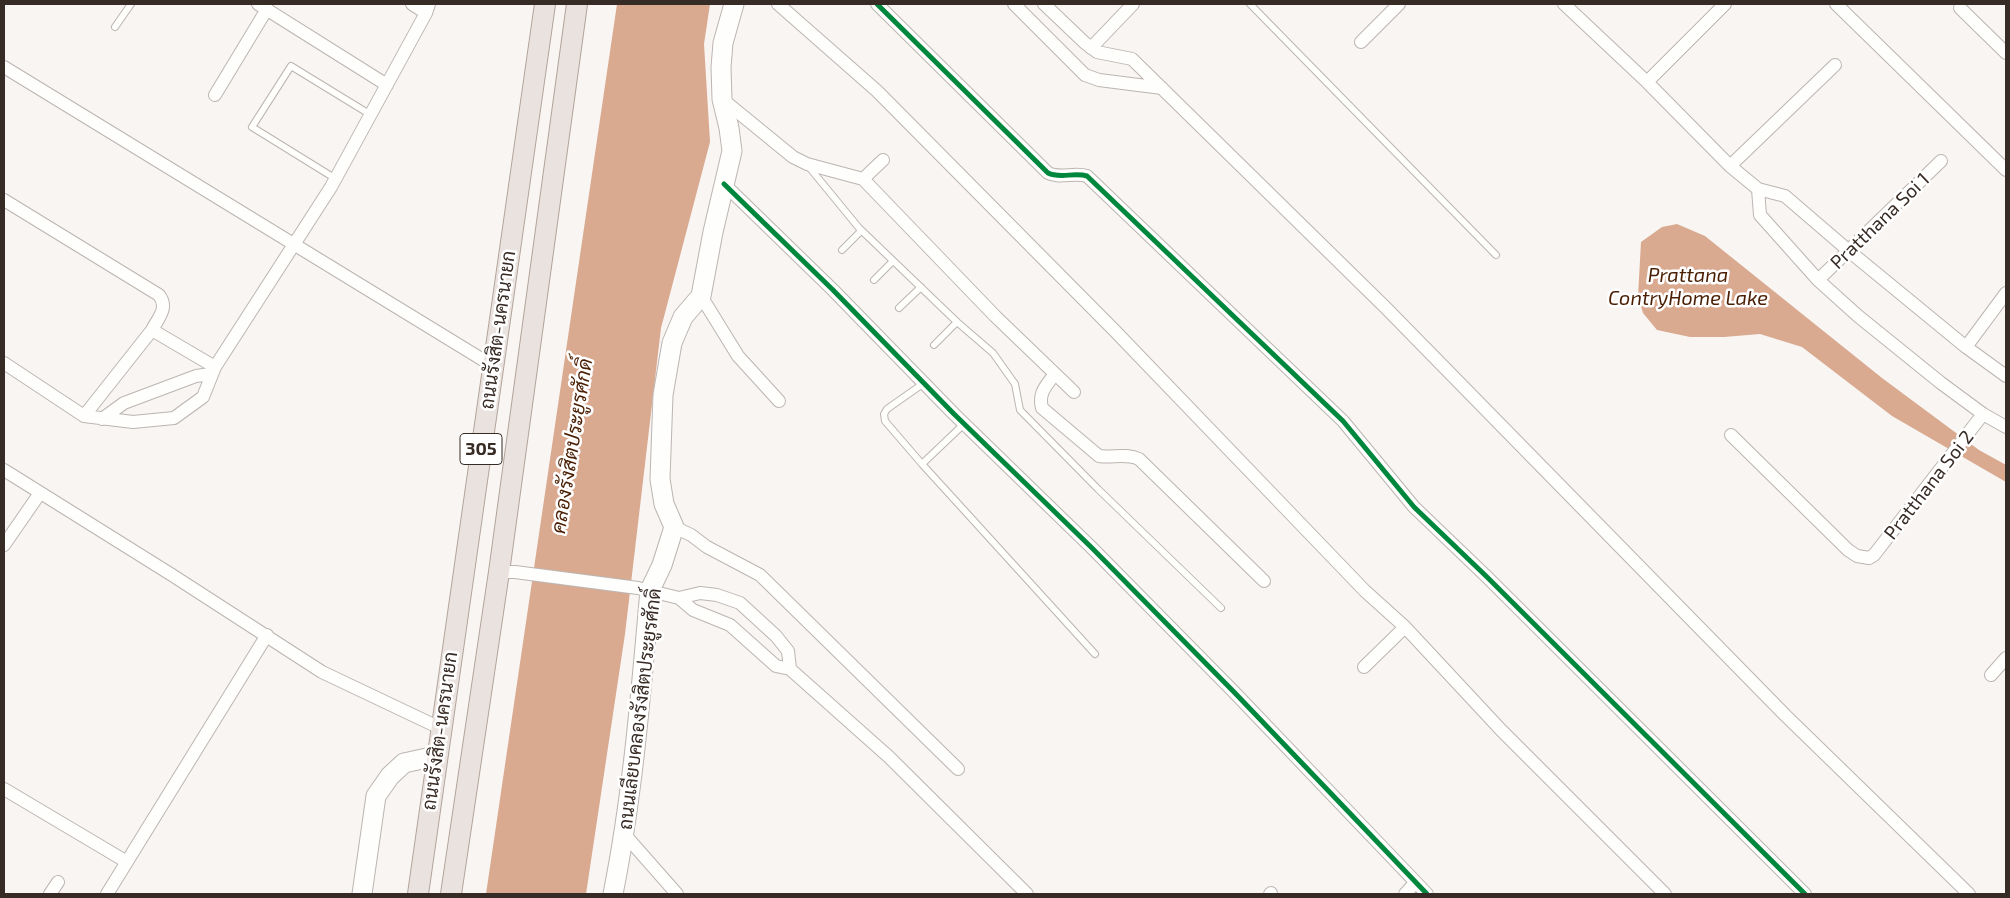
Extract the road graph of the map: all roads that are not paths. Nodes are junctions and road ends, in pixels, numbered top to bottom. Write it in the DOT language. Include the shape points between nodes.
graph roads {
  1 [pos="131,4"];
  2 [pos="412,4"];
  3 [pos="544,4"];
  4 [pos="577,4"];
  5 [pos="734,4"];
  6 [pos="778,4"];
  7 [pos="877,4"];
  8 [pos="1014,4"];
  9 [pos="1044,4"];
  10 [pos="1133,4"];
  11 [pos="1250,4"];
  12 [pos="1399,4"];
  13 [pos="1564,4"];
  14 [pos="1725,4"];
  15 [pos="1836,4"];
  16 [pos="262,7"];
  17 [pos="428,8"];
  18 [pos="1960,8"];
  19 [pos="115,27"];
  20 [pos="1361,42"];
  21 [pos="1091,48"];
  22 [pos="2006,53"];
  23 [pos="1835,65"];
  24 [pos="4,67"];
  25 [pos="1647,82"];
  26 [pos="387,85"];
  27 [pos="1162,88"];
  28 [pos="215,95"];
  29 [pos="722,99"];
  30 [pos="371,115"];
  31 [pos="882,160"];
  32 [pos="1941,161"];
  33 [pos="807,164"];
  34 [pos="1730,166"];
  35 [pos="2006,170"];
  36 [pos="863,179"];
  37 [pos="333,183"];
  38 [pos="724,184"];
  39 [pos="1758,189"];
  40 [pos="4,200"];
  41 [pos="861,231"];
  42 [pos="295,245"];
  43 [pos="842,250"];
  44 [pos="1849,251"];
  45 [pos="1496,255"];
  46 [pos="893,261"];
  47 [pos="874,280"];
  48 [pos="1818,280"];
  49 [pos="921,287"];
  50 [pos="2006,293"];
  51 [pos="700,296"];
  52 [pos="899,308"];
  53 [pos="958,322"];
  54 [pos="152,330"];
  55 [pos="934,345"];
  56 [pos="1966,347"];
  57 [pos="4,363"];
  58 [pos="493,366"];
  59 [pos="213,370"];
  60 [pos="1054,375"];
  61 [pos="2006,376"];
  62 [pos="924,383"];
  63 [pos="1074,392"];
  64 [pos="779,401"];
  65 [pos="1983,414"];
  66 [pos="84,416"];
  67 [pos="102,419"];
  68 [pos="964,424"];
  69 [pos="2006,427"];
  70 [pos="1731,435"];
  71 [pos="922,464"];
  72 [pos="5,472"];
  73 [pos="40,493"];
  74 [pos="674,527"];
  75 [pos="4,545"];
  76 [pos="507,572"];
  77 [pos="1264,581"];
  78 [pos="644,589"];
  79 [pos="679,598"];
  80 [pos="1221,608"];
  81 [pos="1405,628"];
  82 [pos="267,635"];
  83 [pos="1095,654"];
  84 [pos="2006,658"];
  85 [pos="1364,667"];
  86 [pos="790,669"];
  87 [pos="1991,675"];
  88 [pos="440,728"];
  89 [pos="436,756"];
  90 [pos="958,769"];
  91 [pos="4,789"];
  92 [pos="625,835"];
  93 [pos="127,862"];
  94 [pos="58,882"];
  95 [pos="1415,883"];
  96 [pos="50,894"];
  97 [pos="107,894"];
  98 [pos="362,894"];
  99 [pos="418,894"];
  100 [pos="451,894"];
  101 [pos="613,894"];
  102 [pos="677,894"];
  103 [pos="1027,894"];
  104 [pos="1405,894"];
  105 [pos="1427,894"];
  106 [pos="1665,894"];
  107 [pos="1805,894"];
  108 [pos="1969,894"];
  1 -- 19 [label="lane"];
  2 -- 17 [label="street"];
  3 -- 58 [label="main road, ถนนรังสิต-นครนายก / 305"];
  4 -- 76 [label="main road, ถนนรังสิต-นครนายก / 305"];
  5 -- 29 [label="street" via="723,43"];
  6 -- 81 [label="street" via="877,91 1115,331 1365,591"];
  7 -- 107 [label="street" via="1048,172 1054,176 1087,176 1329,407 1414,507"];
  8 -- 27 [label="street" via="1085,75 1099,80"];
  9 -- 21 [label="street"];
  10 -- 21 [label="street"];
  11 -- 45 [label="lane"];
  12 -- 20 [label="street"];
  13 -- 25 [label="street"];
  14 -- 25 [label="street"];
  15 -- 35 [label="street"];
  16 -- 26 [label="street"];
  16 -- 28 [label="street"];
  17 -- 26 [label="street"];
  18 -- 22 [label="street"];
  21 -- 27 [label="street" via="1132,59"];
  23 -- 34 [label="street"];
  24 -- 42 [label="street"];
  25 -- 34 [label="street"];
  26 -- 30 [label="street"];
  27 -- 108 [label="street" via="1386,308 1785,715"];
  29 -- 33 [label="street"];
  29 -- 38 [label="street" via="732,151"];
  30 -- 37 [label="street"];
  30 -- 37 [label="lane" via="292,66 252,127"];
  31 -- 36 [label="street"];
  32 -- 44 [label="street, Pratthana Soi 1"];
  33 -- 36 [label="street"];
  33 -- 41 [label="lane"];
  34 -- 39 [label="street"];
  36 -- 60 [label="street"];
  37 -- 42 [label="street"];
  38 -- 51 [label="street"];
  38 -- 62 [label="street"];
  39 -- 44 [label="street" via="1785,196"];
  39 -- 48 [label="street" via="1760,215"];
  40 -- 54 [label="street" via="159,295 164,302 163,308"];
  41 -- 43 [label="lane"];
  41 -- 46 [label="lane"];
  42 -- 58 [label="street"];
  42 -- 59 [label="street"];
  44 -- 48 [label="street, Pratthana Soi 1"];
  44 -- 56 [label="street"];
  46 -- 47 [label="lane"];
  46 -- 49 [label="lane"];
  48 -- 65 [label="street"];
  49 -- 52 [label="lane"];
  49 -- 53 [label="lane"];
  50 -- 56 [label="street"];
  51 -- 64 [label="street" via="738,356"];
  51 -- 74 [label="street" via="683,317 672,342 663,395 660,479 664,504"];
  53 -- 55 [label="lane"];
  53 -- 80 [label="lane" via="993,353 1015,384 1020,410"];
  54 -- 59 [label="street"];
  54 -- 66 [label="street"];
  56 -- 61 [label="street"];
  57 -- 66 [label="street"];
  58 -- 88 [label="main road, ถนนรังสิต-นครนายก / 305"];
  59 -- 67 [label="street" via="124,403"];
  59 -- 67 [label="street" via="203,397 174,418 133,422"];
  60 -- 63 [label="street"];
  60 -- 77 [label="street" via="1041,392 1042,408 1099,456 1139,459"];
  62 -- 68 [label="street"];
  62 -- 71 [label="lane" via="884,414 885,421"];
  65 -- 69 [label="street"];
  65 -- 70 [label="street, Pratthana Soi 2" via="1869,558 1848,550"];
  66 -- 67 [label="street"];
  68 -- 71 [label="lane"];
  68 -- 95 [label="street" via="1207,664"];
  71 -- 83 [label="lane"];
  72 -- 73 [label="street"];
  73 -- 75 [label="street"];
  73 -- 82 [label="street"];
  74 -- 78 [label="street, ถนนเลียบคลองรังสิตประยูรศักดิ์" via="662,565"];
  74 -- 90 [label="street" via="760,575"];
  76 -- 78 [label="street"];
  76 -- 100 [label="main road, ถนนรังสิต-นครนายก / 305"];
  78 -- 79 [label="street"];
  78 -- 92 [label="street, ถนนเลียบคลองรังสิตประยูรศักดิ์" via="633,768"];
  79 -- 86 [label="street" via="693,610 730,625 776,666"];
  79 -- 86 [label="street" via="700,593 740,603 788,651"];
  81 -- 85 [label="street"];
  81 -- 106 [label="street" via="1500,730"];
  82 -- 88 [label="street" via="322,672"];
  82 -- 93 [label="street"];
  84 -- 87 [label="street"];
  86 -- 103 [label="street" via="889,757"];
  88 -- 89 [label="main road, ถนนรังสิต-นครนายก / 305"];
  89 -- 98 [label="street" via="404,763 376,796"];
  89 -- 99 [label="main road, ถนนรังสิต-นครนายก / 305"];
  91 -- 93 [label="street"];
  92 -- 101 [label="street, ถนนเลียบคลองรังสิตประยูรศักดิ์"];
  92 -- 102 [label="street"];
  93 -- 97 [label="street"];
  94 -- 96 [label="street"];
  95 -- 104 [label="street"];
  95 -- 105 [label="street"];
}
